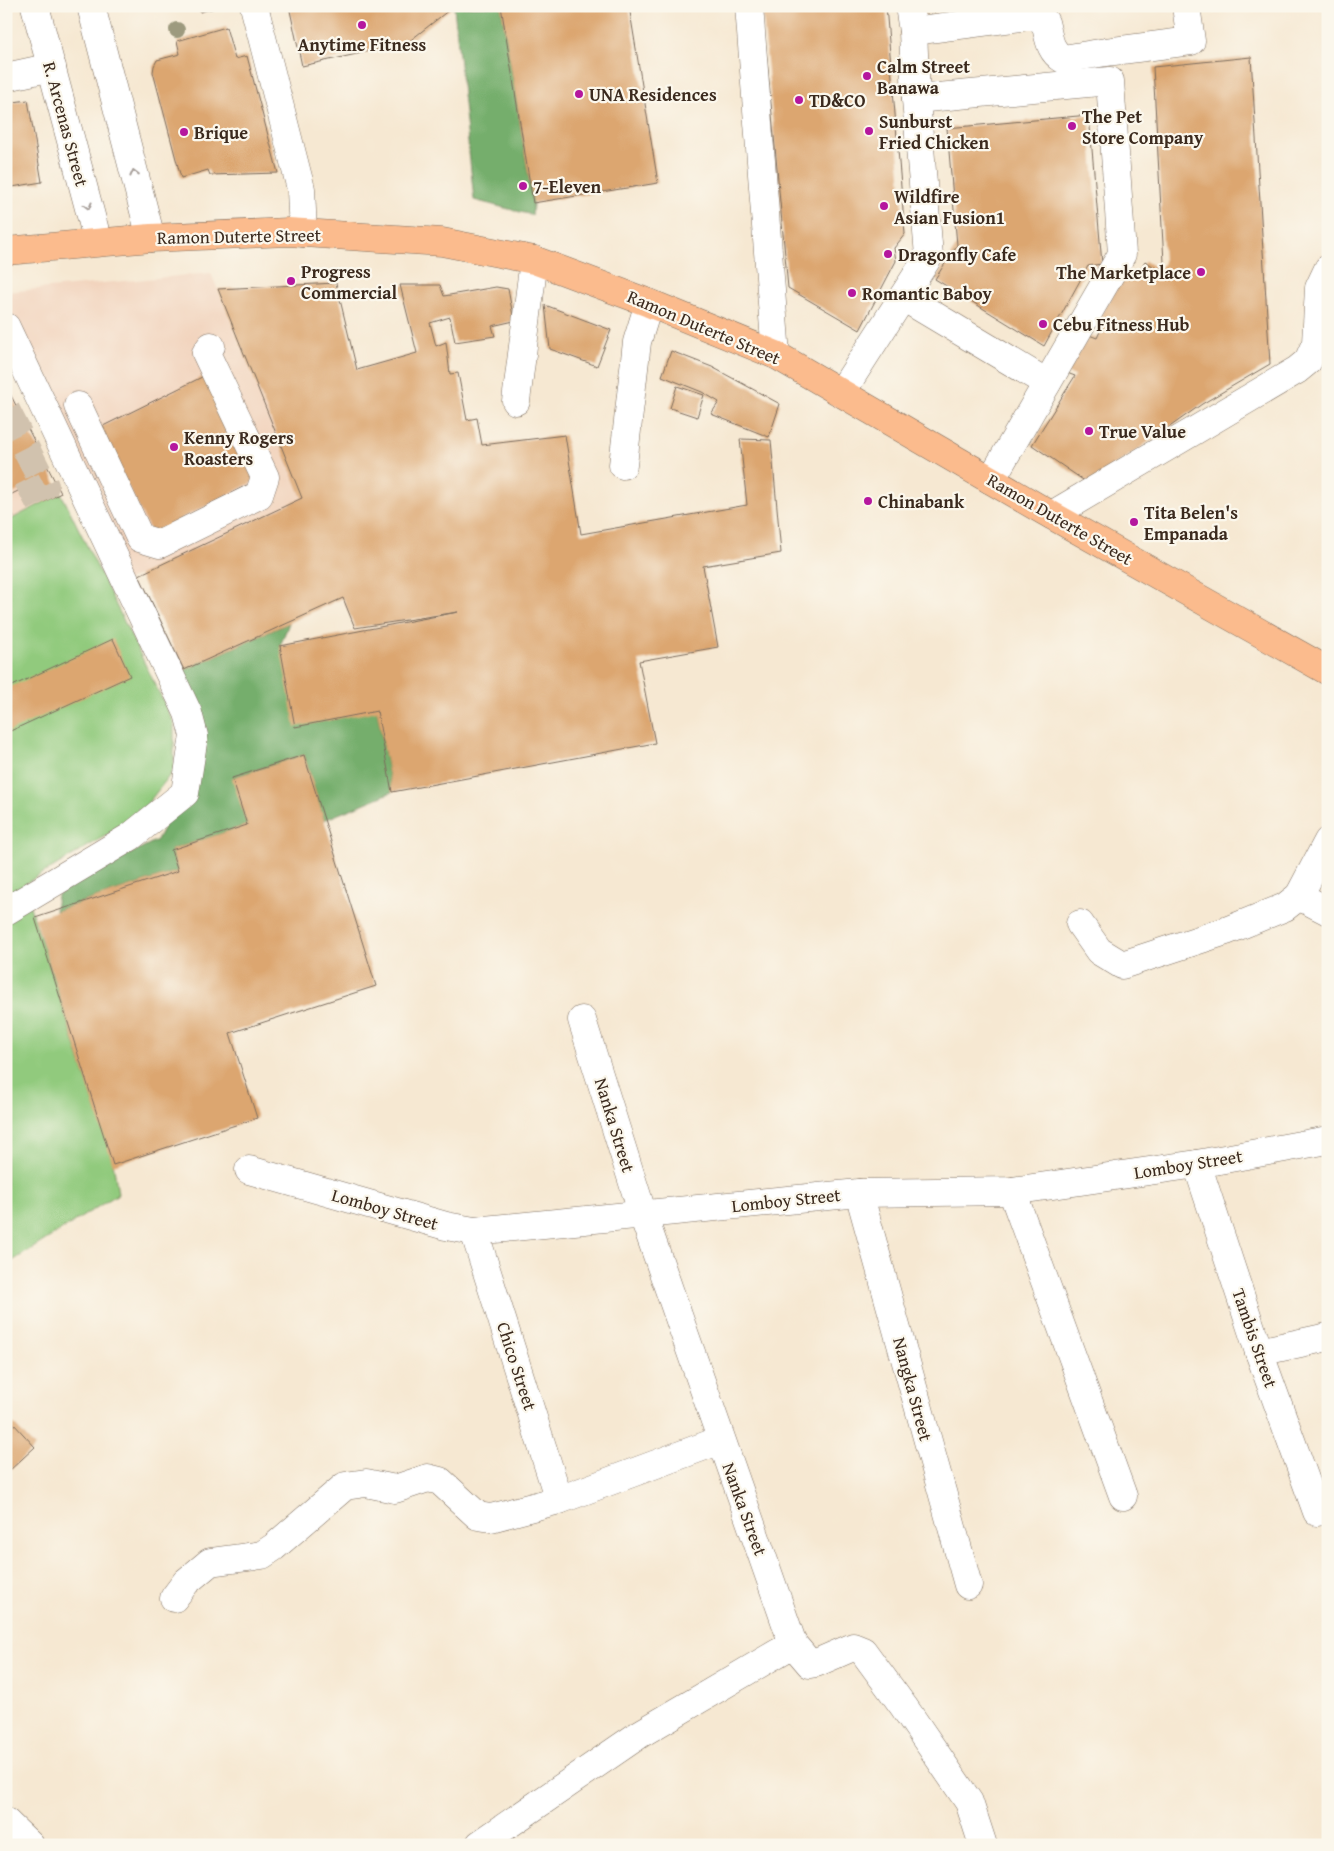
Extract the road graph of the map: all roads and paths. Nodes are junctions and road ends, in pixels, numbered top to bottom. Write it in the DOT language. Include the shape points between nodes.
graph roads {
  1 [pos="35,6"];
  2 [pos="91,6"];
  3 [pos="254,6"];
  4 [pos="749,6"];
  5 [pos="1186,6"];
  6 [pos="911,18"];
  7 [pos="1106,52"];
  8 [pos="52,67"];
  9 [pos="6,77"];
  10 [pos="1110,81"];
  11 [pos="916,100"];
  12 [pos="303,233"];
  13 [pos="151,238"];
  14 [pos="98,242"];
  15 [pos="6,251"];
  16 [pos="534,260"];
  17 [pos="1328,269"];
  18 [pos="903,297"];
  19 [pos="649,303"];
  20 [pos="6,327"];
  21 [pos="211,346"];
  22 [pos="776,355"];
  23 [pos="1047,383"];
  24 [pos="841,393"];
  25 [pos="516,401"];
  26 [pos="78,406"];
  27 [pos="622,465"];
  28 [pos="990,480"];
  29 [pos="1052,515"];
  30 [pos="1328,671"];
  31 [pos="1328,841"];
  32 [pos="1299,896"];
  33 [pos="1328,911"];
  34 [pos="6,912"];
  35 [pos="1080,924"];
  36 [pos="582,1020"];
  37 [pos="1328,1140"];
  38 [pos="1197,1164"];
  39 [pos="249,1170"];
  40 [pos="1012,1191"];
  41 [pos="859,1192"];
  42 [pos="643,1215"];
  43 [pos="474,1232"];
  44 [pos="1328,1338"];
  45 [pos="1259,1352"];
  46 [pos="721,1440"];
  47 [pos="1123,1496"];
  48 [pos="559,1500"];
  49 [pos="1322,1511"];
  50 [pos="968,1585"];
  51 [pos="174,1598"];
  52 [pos="793,1644"];
  53 [pos="6,1822"];
  54 [pos="480,1844"];
  55 [pos="30,1845"];
  56 [pos="983,1845"];
  1 -- 8 [label="street, R. Arcenas Street"];
  13 -- 2 [label="street, one-way"];
  3 -- 12 [label="street" via="301,190"];
  4 -- 22 [label="street"];
  5 -- 7 [label="street" via="1191,41"];
  6 -- 7 [label="street" via="1029,16 1045,22 1051,48 1063,59"];
  6 -- 11 [label="street"];
  7 -- 10 [label="street"];
  8 -- 9 [label="street"];
  8 -- 14 [label="street, R. Arcenas Street, one-way"];
  10 -- 11 [label="street"];
  10 -- 23 [label="street" via="1122,254"];
  11 -- 18 [label="street" via="930,256"];
  12 -- 13 [label="main road, Ramon Duterte Street"];
  12 -- 16 [label="main road, Ramon Duterte Street" via="442,242"];
  13 -- 14 [label="main road, Ramon Duterte Street"];
  14 -- 15 [label="main road, Ramon Duterte Street"];
  16 -- 19 [label="main road, Ramon Duterte Street"];
  16 -- 25 [label="street"];
  17 -- 29 [label="street" via="1320,288 1316,343 1308,361"];
  18 -- 23 [label="street"];
  18 -- 24 [label="street"];
  19 -- 22 [label="main road, Ramon Duterte Street"];
  19 -- 27 [label="street" via="637,342"];
  20 -- 34 [label="street" via="188,713 194,736 185,793 130,837"];
  21 -- 26 [label="street" via="206,353 265,477 259,495 160,544 140,538"];
  22 -- 24 [label="main road, Ramon Duterte Street"];
  23 -- 28 [label="street"];
  24 -- 28 [label="main road, Ramon Duterte Street"];
  28 -- 29 [label="main road, Ramon Duterte Street"];
  29 -- 30 [label="main road, Ramon Duterte Street"];
  31 -- 32 [label="street"];
  32 -- 33 [label="street"];
  32 -- 35 [label="street" via="1285,907 1226,931 1122,965 1099,951"];
  36 -- 42 [label="street, Nanka Street"];
  37 -- 38 [label="street, Lomboy Street"];
  38 -- 40 [label="street, Lomboy Street"];
  38 -- 45 [label="street, Tambis Street"];
  39 -- 43 [label="street, Lomboy Street"];
  40 -- 41 [label="street, Lomboy Street"];
  40 -- 47 [label="street"];
  41 -- 42 [label="street, Lomboy Street"];
  41 -- 50 [label="street, Nangka Street"];
  42 -- 43 [label="street, Lomboy Street"];
  42 -- 46 [label="street, Nanka Street"];
  43 -- 48 [label="street, Chico Street"];
  44 -- 45 [label="street"];
  45 -- 49 [label="street, Tambis Street"];
  46 -- 48 [label="street"];
  46 -- 52 [label="street, Nanka Street"];
  48 -- 51 [label="street" via="491,1518 478,1516 440,1481 428,1478 395,1489 366,1483 345,1486 262,1555 210,1562 186,1582"];
  52 -- 54 [label="street" via="640,1734"];
  52 -- 56 [label="street" via="810,1664 854,1647 863,1651 968,1802"];
  53 -- 55 [label="street"];
}
